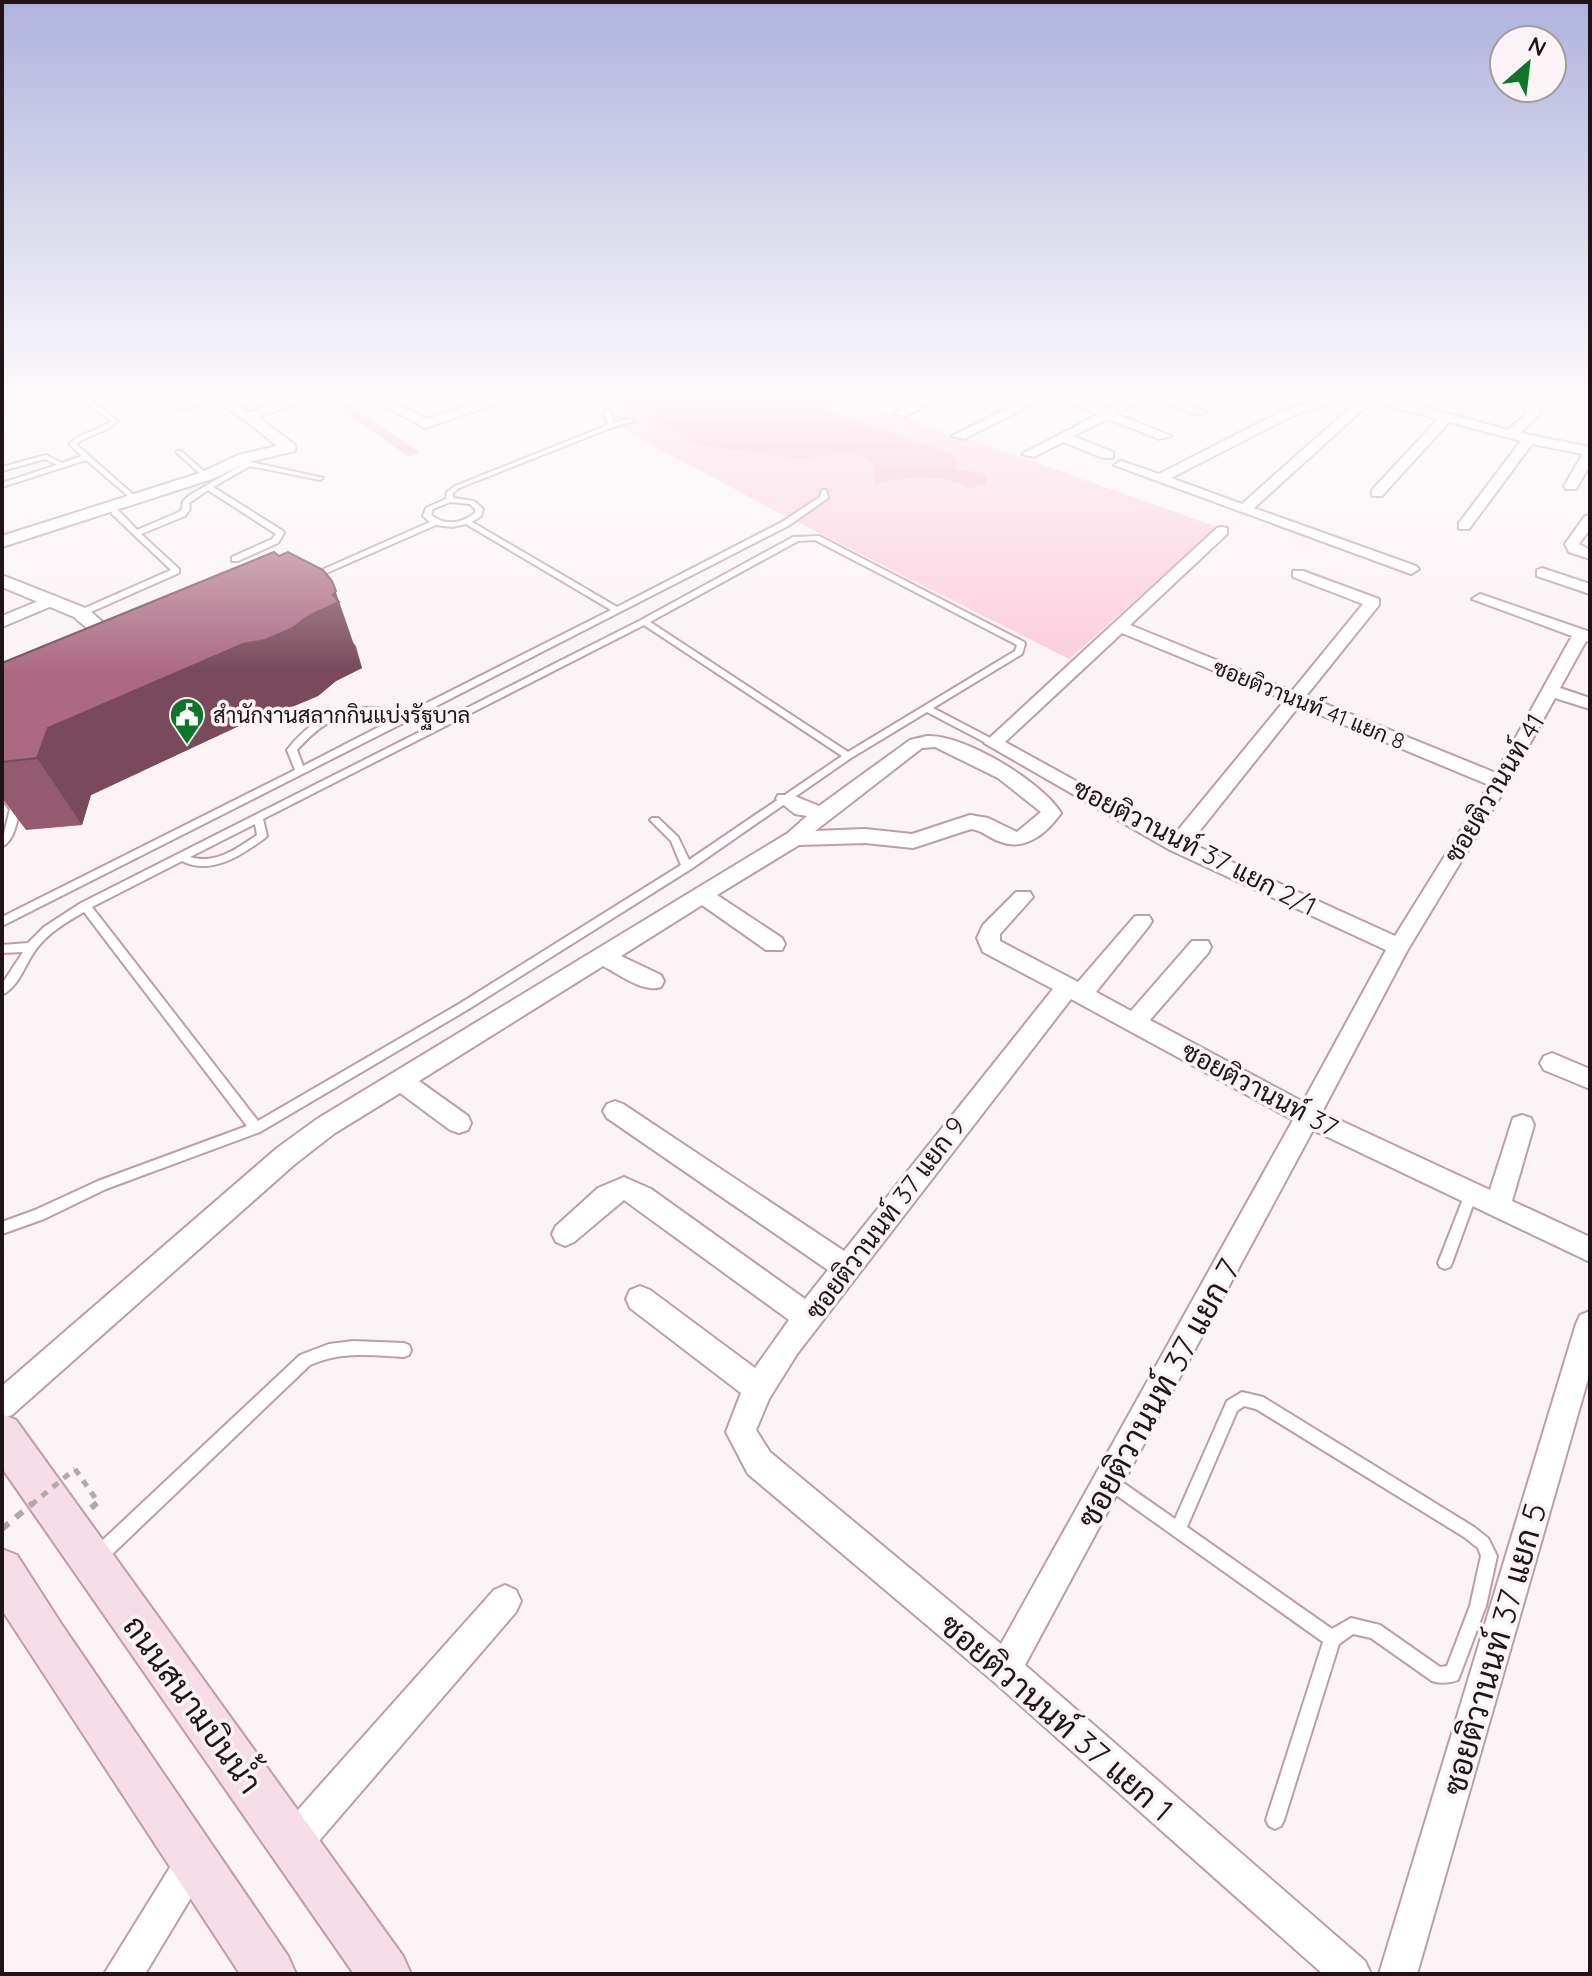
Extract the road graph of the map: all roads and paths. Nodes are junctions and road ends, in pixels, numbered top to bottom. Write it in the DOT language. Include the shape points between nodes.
graph roads {
  1 [pos="122,487"];
  2 [pos="186,487"];
  3 [pos="202,487"];
  4 [pos="215,487"];
  5 [pos="457,487"];
  6 [pos="1182,487"];
  7 [pos="1268,487"];
  8 [pos="1382,487"];
  9 [pos="1493,487"];
  10 [pos="824,491"];
  11 [pos="1377,493"];
  12 [pos="135,499"];
  13 [pos="449,500"];
  14 [pos="1244,509"];
  15 [pos="115,512"];
  16 [pos="1590,519"];
  17 [pos="436,522"];
  18 [pos="467,522"];
  19 [pos="1464,526"];
  20 [pos="1222,531"];
  21 [pos="136,533"];
  22 [pos="2,542"];
  23 [pos="1590,555"];
  24 [pos="235,559"];
  25 [pos="1411,569"];
  26 [pos="1542,573"];
  27 [pos="1298,574"];
  28 [pos="4,582"];
  29 [pos="296,583"];
  30 [pos="1590,589"];
  31 [pos="1480,599"];
  32 [pos="53,600"];
  33 [pos="617,610"];
  34 [pos="81,613"];
  35 [pos="2,622"];
  36 [pos="644,622"];
  37 [pos="1119,626"];
  38 [pos="1586,636"];
  39 [pos="87,654"];
  40 [pos="1552,691"];
  41 [pos="1296,699"];
  42 [pos="1590,704"];
  43 [pos="926,708"];
  44 [pos="410,716"];
  45 [pos="993,743"];
  46 [pos="848,756"];
  47 [pos="300,771"];
  48 [pos="1500,782"];
  49 [pos="2,791"];
  50 [pos="785,799"];
  51 [pos="822,813"];
  52 [pos="259,820"];
  53 [pos="655,820"];
  54 [pos="795,838"];
  55 [pos="2,844"];
  56 [pos="1177,845"];
  57 [pos="181,856"];
  58 [pos="687,866"];
  59 [pos="702,895"];
  60 [pos="1023,897"];
  61 [pos="85,906"];
  62 [pos="1142,921"];
  63 [pos="2,922"];
  64 [pos="774,944"];
  65 [pos="31,947"];
  66 [pos="1200,947"];
  67 [pos="1399,947"];
  68 [pos="2,949"];
  69 [pos="602,956"];
  70 [pos="653,981"];
  71 [pos="2,991"];
  72 [pos="1074,991"];
  73 [pos="1134,1023"];
  74 [pos="1552,1063"];
  75 [pos="1590,1079"];
  76 [pos="401,1080"];
  77 [pos="615,1111"];
  78 [pos="1308,1116"];
  79 [pos="459,1123"];
  80 [pos="1522,1125"];
  81 [pos="256,1128"];
  82 [pos="1471,1194"];
  83 [pos="1498,1206"];
  84 [pos="2,1228"];
  85 [pos="565,1234"];
  86 [pos="1590,1250"];
  87 [pos="1445,1263"];
  88 [pos="847,1268"];
  89 [pos="640,1299"];
  90 [pos="808,1318"];
  91 [pos="1590,1324"];
  92 [pos="404,1350"];
  93 [pos="759,1389"];
  94 [pos="2,1405"];
  95 [pos="2,1434"];
  96 [pos="759,1463"];
  97 [pos="1110,1482"];
  98 [pos="98,1502"];
  99 [pos="2,1529"];
  100 [pos="1178,1531"];
  101 [pos="91,1563"];
  102 [pos="2,1570"];
  103 [pos="505,1601"];
  104 [pos="1332,1639"];
  105 [pos="1005,1669"];
  106 [pos="1275,1820"];
  107 [pos="293,1843"];
  108 [pos="195,1861"];
  109 [pos="123,1974"];
  110 [pos="270,1974"];
  111 [pos="385,1974"];
  112 [pos="1352,1974"];
  113 [pos="1398,1974"];
  1 -- 12 [label="lane"];
  2 -- 12 [label="street"];
  3 -- 21 [label="lane" via="185,502 182,514"];
  4 -- 24 [label="lane" via="280,533 275,541"];
  5 -- 13 [label="lane"];
  6 -- 14 [label="street"];
  7 -- 14 [label="street"];
  8 -- 11 [label="street"];
  9 -- 19 [label="street"];
  10 -- 33 [label="lane" via="824,498 785,524"];
  12 -- 22 [label="street"];
  13 -- 17 [label="lane" via="427,512"];
  13 -- 18 [label="lane" via="477,505 478,514"];
  14 -- 25 [label="street"];
  15 -- 21 [label="lane"];
  16 -- 23 [label="street" via="1572,544"];
  17 -- 18 [label="lane"];
  17 -- 29 [label="lane"];
  18 -- 33 [label="lane"];
  20 -- 37 [label="street"];
  21 -- 34 [label="lane" via="176,571"];
  26 -- 30 [label="street"];
  27 -- 41 [label="street" via="1373,602"];
  28 -- 32 [label="street"];
  31 -- 38 [label="street"];
  32 -- 34 [label="street"];
  32 -- 35 [label="street"];
  33 -- 44 [label="lane"];
  34 -- 39 [label="street" via="122,640"];
  36 -- 43 [label="lane" via="796,539 816,538 1021,644 1019,652"];
  36 -- 46 [label="lane"];
  36 -- 52 [label="lane"];
  37 -- 41 [label="street, ซอยติวานนท์ 41 แยก 8"];
  37 -- 45 [label="street"];
  38 -- 40 [label="street, ซอยติวานนท์ 41"];
  40 -- 42 [label="street"];
  40 -- 48 [label="street, ซอยติวานนท์ 41"];
  41 -- 48 [label="street, ซอยติวานนท์ 41 แยก 8"];
  41 -- 56 [label="street"];
  43 -- 45 [label="lane"];
  43 -- 46 [label="lane"];
  44 -- 47 [label="lane"];
  44 -- 47 [label="lane" via="381,708 338,712 312,728 292,750"];
  45 -- 56 [label="street, ซอยติวานนท์ 37 แยก 2/1"];
  46 -- 50 [label="lane"];
  47 -- 63 [label="lane"];
  48 -- 67 [label="street, ซอยติวานนท์ 41"];
  49 -- 55 [label="lane" via="15,809"];
  50 -- 51 [label="street"];
  50 -- 58 [label="lane"];
  51 -- 54 [label="street"];
  51 -- 54 [label="street" via="916,744 929,740 946,743 998,771 1044,801 1051,813 1020,839 970,822 913,841"];
  52 -- 57 [label="lane"];
  52 -- 57 [label="lane" via="262,836 220,860 190,863"];
  53 -- 58 [label="lane" via="675,839"];
  54 -- 59 [label="street"];
  56 -- 67 [label="street, ซอยติวานนท์ 37 แยก 2/1"];
  57 -- 61 [label="lane"];
  58 -- 81 [label="lane" via="463,1007"];
  59 -- 64 [label="street"];
  59 -- 69 [label="street"];
  60 -- 72 [label="street, ซอยติวานนท์ 37" via="990,931 991,946"];
  61 -- 65 [label="lane"];
  61 -- 81 [label="lane"];
  62 -- 72 [label="street, ซอยติวานนท์ 37 แยก 9"];
  65 -- 68 [label="lane"];
  65 -- 71 [label="lane" via="18,974"];
  66 -- 73 [label="street"];
  67 -- 78 [label="street, ซอยติวานนท์ 41"];
  69 -- 70 [label="street"];
  69 -- 76 [label="street"];
  72 -- 73 [label="street, ซอยติวานนท์ 37"];
  72 -- 88 [label="street, ซอยติวานนท์ 37 แยก 9" via="988,1082"];
  73 -- 78 [label="street, ซอยติวานนท์ 37"];
  74 -- 75 [label="street"];
  76 -- 79 [label="street"];
  76 -- 94 [label="street" via="286,1156"];
  77 -- 88 [label="street"];
  78 -- 82 [label="street, ซอยติวานนท์ 37"];
  78 -- 97 [label="street, ซอยติวานนท์ 37 แยก 7"];
  80 -- 83 [label="street"];
  81 -- 84 [label="lane"];
  82 -- 83 [label="street, ซอยติวานนท์ 37"];
  82 -- 87 [label="lane"];
  83 -- 86 [label="street, ซอยติวานนท์ 37"];
  85 -- 90 [label="street" via="607,1196 624,1188"];
  88 -- 90 [label="street, ซอยติวานนท์ 37 แยก 9"];
  89 -- 93 [label="street"];
  90 -- 93 [label="street, ซอยติวานนท์ 37 แยก 9"];
  91 -- 113 [label="street, ซอยติวานนท์ 37 แยก 5"];
  92 -- 101 [label="lane" via="343,1347 305,1360"];
  93 -- 96 [label="street, ซอยติวานนท์ 37 แยก 9" via="741,1432"];
  95 -- 101 [label="main road, ถนนสนามบินน้ำ"];
  96 -- 105 [label="street, ซอยติวานนท์ 37 แยก 1"];
  97 -- 100 [label="lane"];
  97 -- 105 [label="street, ซอยติวานนท์ 37 แยก 7"];
  98 -- 99 [label="path, bridge" via="75,1469"];
  100 -- 104 [label="lane"];
  100 -- 104 [label="lane" via="1232,1406 1242,1399 1258,1402 1483,1543 1489,1556 1478,1606 1452,1674 1438,1675 1374,1631 1351,1626"];
  101 -- 107 [label="main road, ถนนสนามบินน้ำ"];
  102 -- 108 [label="main road"];
  103 -- 107 [label="street"];
  104 -- 106 [label="lane"];
  105 -- 112 [label="street, ซอยติวานนท์ 37 แยก 1"];
  107 -- 111 [label="main road, ถนนสนามบินน้ำ"];
  108 -- 109 [label="street"];
  108 -- 110 [label="main road"];
}
